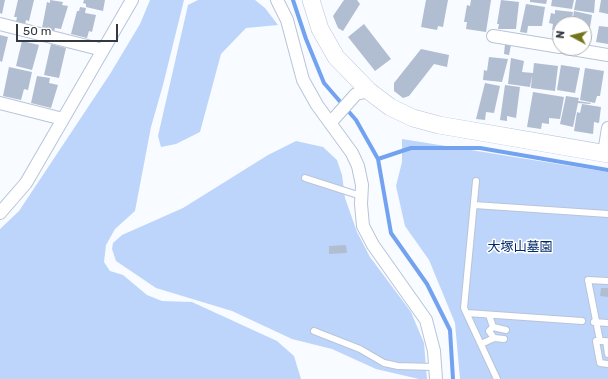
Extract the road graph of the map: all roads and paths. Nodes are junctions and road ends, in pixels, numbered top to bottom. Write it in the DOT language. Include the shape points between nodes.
graph roads {
  1 [pos="132,0"];
  2 [pos="277,0"];
  3 [pos="311,0"];
  4 [pos="0,24"];
  5 [pos="493,36"];
  6 [pos="552,46"];
  7 [pos="103,50"];
  8 [pos="592,52"];
  9 [pos="608,55"];
  10 [pos="363,93"];
  11 [pos="0,103"];
  12 [pos="63,119"];
  13 [pos="331,122"];
  14 [pos="608,128"];
  15 [pos="606,154"];
  16 [pos="305,178"];
  17 [pos="476,181"];
  18 [pos="361,196"];
  19 [pos="474,205"];
  20 [pos="0,213"];
  21 [pos="608,214"];
  22 [pos="608,281"];
  23 [pos="466,313"];
  24 [pos="489,315"];
  25 [pos="582,321"];
  26 [pos="594,322"];
  27 [pos="608,323"];
  28 [pos="492,327"];
  29 [pos="506,330"];
  30 [pos="314,331"];
  31 [pos="494,338"];
  32 [pos="504,339"];
  33 [pos="600,341"];
  34 [pos="481,344"];
  35 [pos="608,354"];
  36 [pos="608,364"];
  37 [pos="436,373"];
  38 [pos="497,379"];
  1 -- 7 [label="street"];
  2 -- 13 [label="street" via="287,20 303,80 317,105"];
  3 -- 10 [label="street" via="320,29 336,57"];
  4 -- 7 [label="street"];
  5 -- 6 [label="street"];
  7 -- 12 [label="street"];
  8 -- 9 [label="street"];
  10 -- 13 [label="street"];
  10 -- 15 [label="street" via="413,118 439,125"];
  11 -- 12 [label="street"];
  12 -- 20 [label="street" via="26,182"];
  13 -- 18 [label="street" via="358,166 362,185"];
  14 -- 15 [label="street"];
  16 -- 18 [label="lane"];
  17 -- 19 [label="lane"];
  18 -- 37 [label="street" via="363,226 372,245 426,320 434,351"];
  19 -- 21 [label="lane"];
  19 -- 23 [label="lane" via="464,308"];
  22 -- 26 [label="lane" via="588,280"];
  23 -- 24 [label="lane"];
  23 -- 34 [label="lane"];
  24 -- 25 [label="lane"];
  24 -- 28 [label="lane"];
  26 -- 27 [label="lane"];
  26 -- 33 [label="lane"];
  28 -- 29 [label="lane"];
  28 -- 31 [label="lane" via="490,331"];
  30 -- 37 [label="lane" via="384,363"];
  31 -- 32 [label="lane"];
  31 -- 34 [label="lane"];
  33 -- 35 [label="lane" via="606,341"];
  33 -- 36 [label="lane" via="596,341 600,363"];
  34 -- 38 [label="lane"];
}
